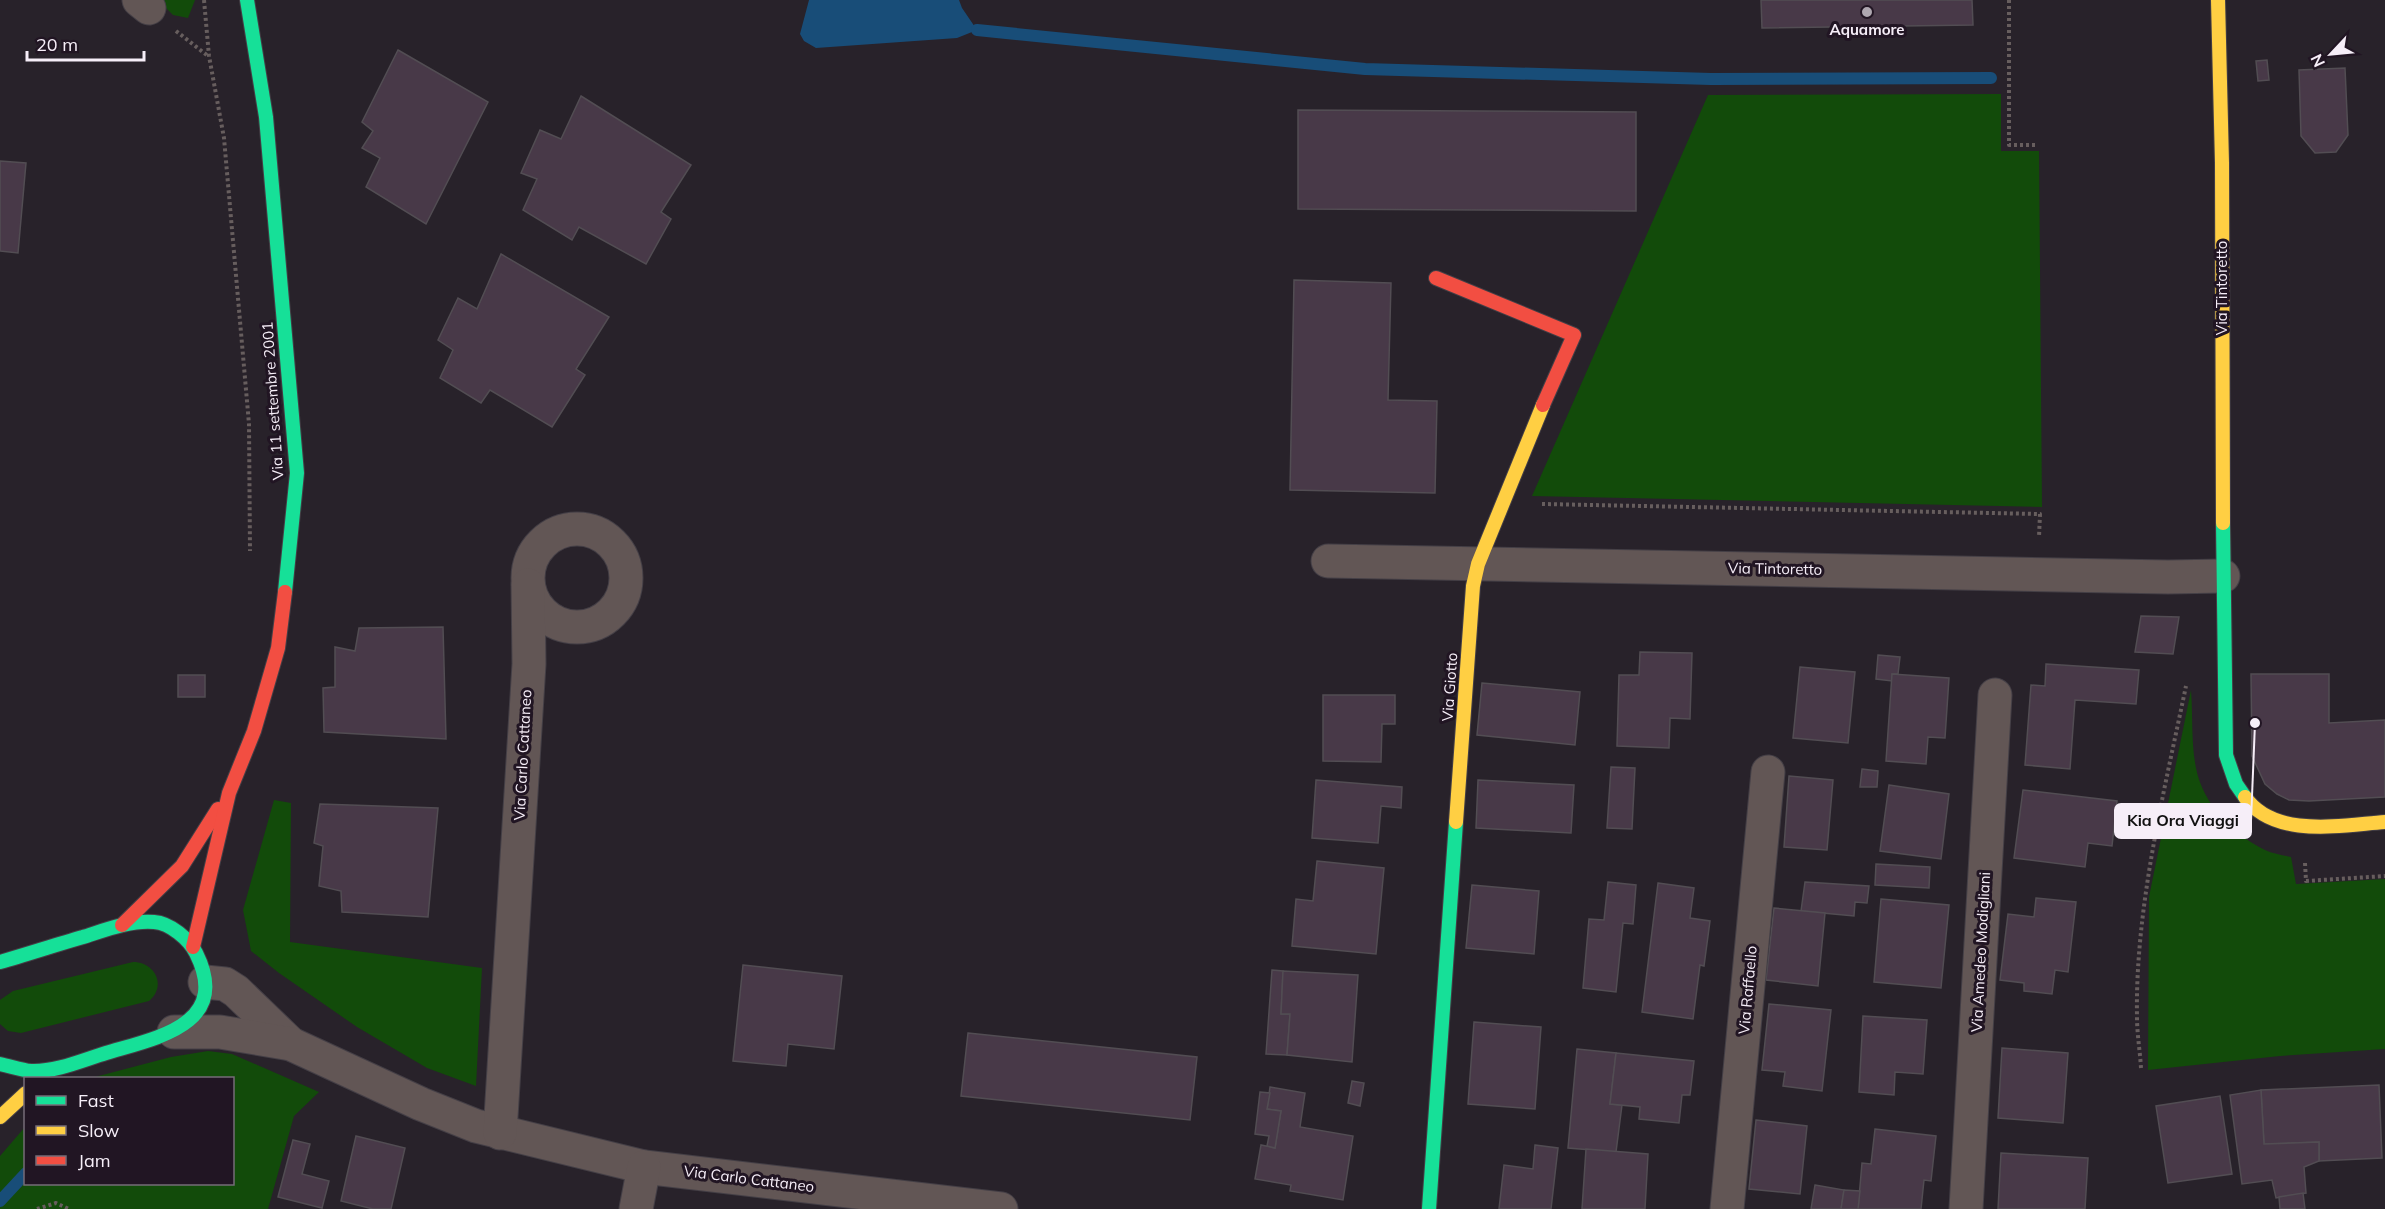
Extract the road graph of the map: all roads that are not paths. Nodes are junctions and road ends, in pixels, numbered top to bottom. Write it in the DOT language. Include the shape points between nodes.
graph roads {
  1 [pos="247,0"];
  2 [pos="2218,0"];
  3 [pos="1436,278"];
  4 [pos="1328,561"];
  5 [pos="1478,564"];
  6 [pos="2223,576"];
  7 [pos="528,585"];
  8 [pos="558,624"];
  9 [pos="529,664"];
  10 [pos="1995,695"];
  11 [pos="1768,772"];
  12 [pos="229,793"];
  13 [pos="2385,822"];
  14 [pos="122,925"];
  15 [pos="193,947"];
  16 [pos="0,962"];
  17 [pos="205,982"];
  18 [pos="174,1032"];
  19 [pos="291,1044"];
  20 [pos="0,1064"];
  21 [pos="64,1066"];
  22 [pos="48,1077"];
  23 [pos="24,1095"];
  24 [pos="0,1117"];
  25 [pos="500,1133"];
  26 [pos="644,1167"];
  27 [pos="636,1209"];
  28 [pos="1001,1209"];
  29 [pos="1429,1209"];
  30 [pos="1727,1209"];
  31 [pos="1966,1209"];
  1 -- 12 [label="street, Via 11 settembre 2001" via="266,117 297,473 278,648 254,731"];
  2 -- 6 [label="street, Via Tintoretto"];
  3 -- 5 [label="street, Via Giotto" via="1574,335"];
  4 -- 5 [label="street, Via Tintoretto"];
  5 -- 6 [label="street, Via Tintoretto"];
  5 -- 29 [label="street, Via Giotto" via="1473,586"];
  6 -- 13 [label="street, Via Tintoretto" via="2226,755 2238,791 2269,819 2296,826"];
  7 -- 8 [label="street" via="541,613"];
  7 -- 8 [label="street" via="534,554 558,532 589,530 616,548 624,562 626,578 624,594 616,608 590,626"];
  7 -- 9 [label="street, Via Carlo Cattaneo"];
  8 -- 9 [label="street"];
  9 -- 25 [label="street, Via Carlo Cattaneo"];
  10 -- 31 [label="street, Via Amedeo Modigliani"];
  11 -- 30 [label="street, Via Raffaello"];
  12 -- 14 [label="street, Via 11 settembre 2001" via="182,866"];
  12 -- 15 [label="street, Via 11 settembre 2001"];
  14 -- 15 [label="street, Via 11 settembre 2001" via="155,922 175,930"];
  14 -- 16 [label="street, Via 11 settembre 2001"];
  15 -- 17 [label="street, Via 11 settembre 2001"];
  17 -- 18 [label="street" via="202,1004"];
  17 -- 19 [label="street, Via Carlo Cattaneo" via="225,984 236,991"];
  18 -- 19 [label="street, Via Carlo Cattaneo" via="220,1032"];
  18 -- 21 [label="street"];
  19 -- 25 [label="street, Via Carlo Cattaneo" via="421,1104"];
  20 -- 21 [label="street" via="32,1071"];
  21 -- 22 [label="street"];
  23 -- 24 [label="street"];
  25 -- 26 [label="street, Via Carlo Cattaneo"];
  26 -- 27 [label="street"];
  26 -- 28 [label="street, Via Carlo Cattaneo"];
}
